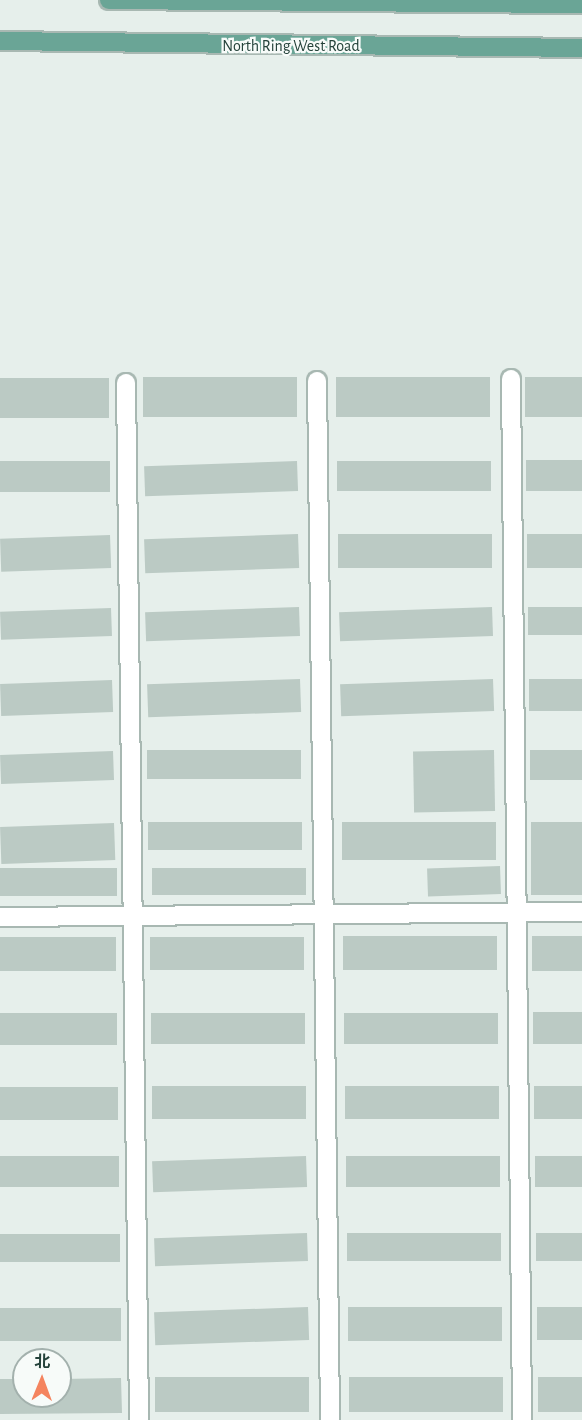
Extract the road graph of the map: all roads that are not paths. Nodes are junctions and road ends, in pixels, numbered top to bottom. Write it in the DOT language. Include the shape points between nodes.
graph roads {
  1 [pos="109,0"];
  2 [pos="582,4"];
  3 [pos="0,41"];
  4 [pos="582,48"];
  5 [pos="511,379"];
  6 [pos="317,381"];
  7 [pos="126,383"];
  8 [pos="582,912"];
  9 [pos="517,913"];
  10 [pos="324,914"];
  11 [pos="133,916"];
  12 [pos="0,917"];
  13 [pos="139,1420"];
  14 [pos="330,1420"];
  15 [pos="522,1420"];
  1 -- 2 [label="main road"];
  3 -- 4 [label="main road, North Ring West Road"];
  5 -- 9 [label="street"];
  6 -- 10 [label="street"];
  7 -- 11 [label="street"];
  8 -- 9 [label="street"];
  9 -- 10 [label="street"];
  9 -- 15 [label="street"];
  10 -- 11 [label="street"];
  10 -- 14 [label="street"];
  11 -- 12 [label="street"];
  11 -- 13 [label="street"];
}
